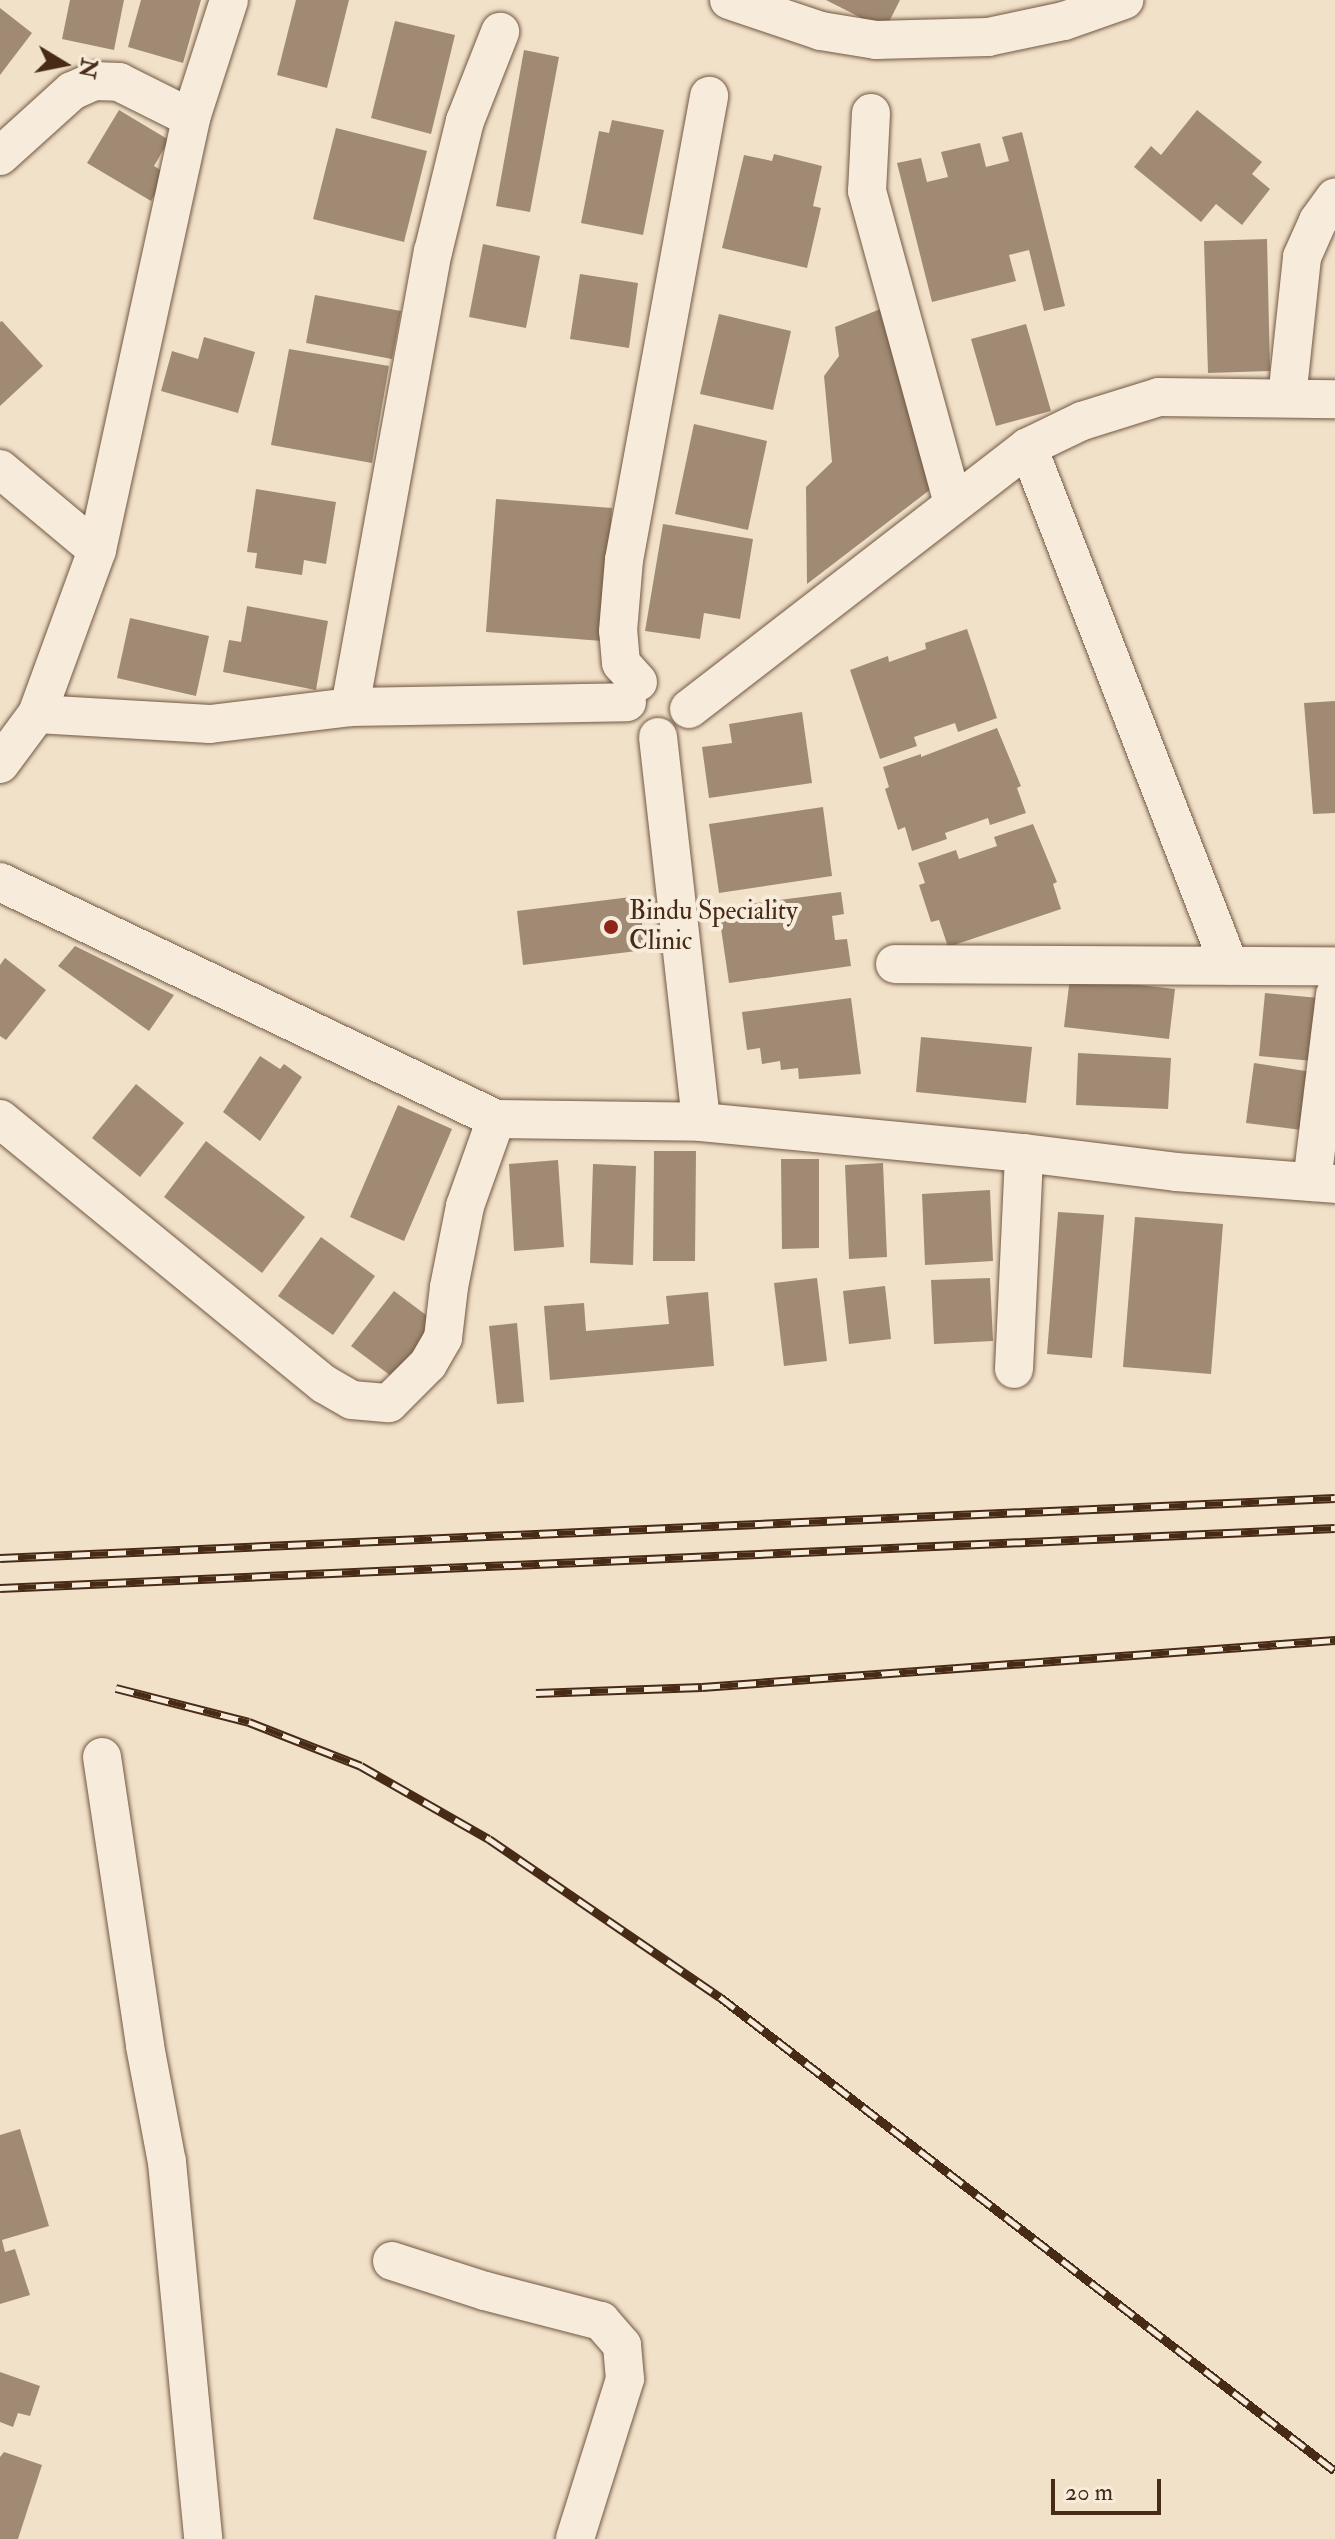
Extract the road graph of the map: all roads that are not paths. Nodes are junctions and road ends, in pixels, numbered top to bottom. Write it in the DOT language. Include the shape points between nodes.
graph roads {
  1 [pos="229,0"];
  2 [pos="729,0"];
  3 [pos="1124,0"];
  4 [pos="500,32"];
  5 [pos="709,96"];
  6 [pos="871,113"];
  7 [pos="191,118"];
  8 [pos="0,156"];
  9 [pos="1335,198"];
  10 [pos="1287,398"];
  11 [pos="1335,399"];
  12 [pos="1028,447"];
  13 [pos="0,469"];
  14 [pos="953,504"];
  15 [pos="97,550"];
  16 [pos="632,692"];
  17 [pos="350,707"];
  18 [pos="689,709"];
  19 [pos="37,714"];
  20 [pos="658,737"];
  21 [pos="0,764"];
  22 [pos="0,882"];
  23 [pos="895,964"];
  24 [pos="1229,965"];
  25 [pos="1335,966"];
  26 [pos="1335,994"];
  27 [pos="0,1119"];
  28 [pos="496,1119"];
  29 [pos="701,1122"];
  30 [pos="1024,1153"];
  31 [pos="1324,1183"];
  32 [pos="1014,1369"];
  33 [pos="102,1757"];
  34 [pos="392,2261"];
  35 [pos="203,2539"];
  36 [pos="575,2539"];
  1 -- 7 [label="street"];
  2 -- 3 [label="street" via="821,31 876,40 988,37 1064,21"];
  4 -- 17 [label="street" via="465,121 433,252"];
  5 -- 16 [label="street" via="624,560 618,631 621,663"];
  6 -- 14 [label="street" via="867,191"];
  7 -- 8 [label="street" via="119,82 94,81 72,91"];
  7 -- 15 [label="street"];
  9 -- 10 [label="street" via="1302,257"];
  10 -- 11 [label="street"];
  10 -- 12 [label="street" via="1159,397 1082,421"];
  12 -- 14 [label="street"];
  12 -- 24 [label="street"];
  13 -- 15 [label="street"];
  14 -- 18 [label="street"];
  15 -- 19 [label="street"];
  16 -- 17 [label="street"];
  16 -- 18 [label="street" via="658,674 672,678 684,687"];
  16 -- 20 [label="street" via="629,716 637,729"];
  17 -- 19 [label="street" via="210,724"];
  18 -- 20 [label="street" via="679,729"];
  19 -- 21 [label="street"];
  20 -- 29 [label="street"];
  22 -- 28 [label="street"];
  23 -- 24 [label="street"];
  24 -- 25 [label="street"];
  26 -- 31 [label="street"];
  27 -- 28 [label="street" via="324,1384 352,1400 389,1403 428,1364 443,1338 465,1206"];
  28 -- 29 [label="street"];
  29 -- 30 [label="street"];
  30 -- 31 [label="street"];
  30 -- 32 [label="street"];
  33 -- 35 [label="street" via="167,2162"];
  34 -- 36 [label="street" via="601,2321 622,2345 625,2379"];
}
